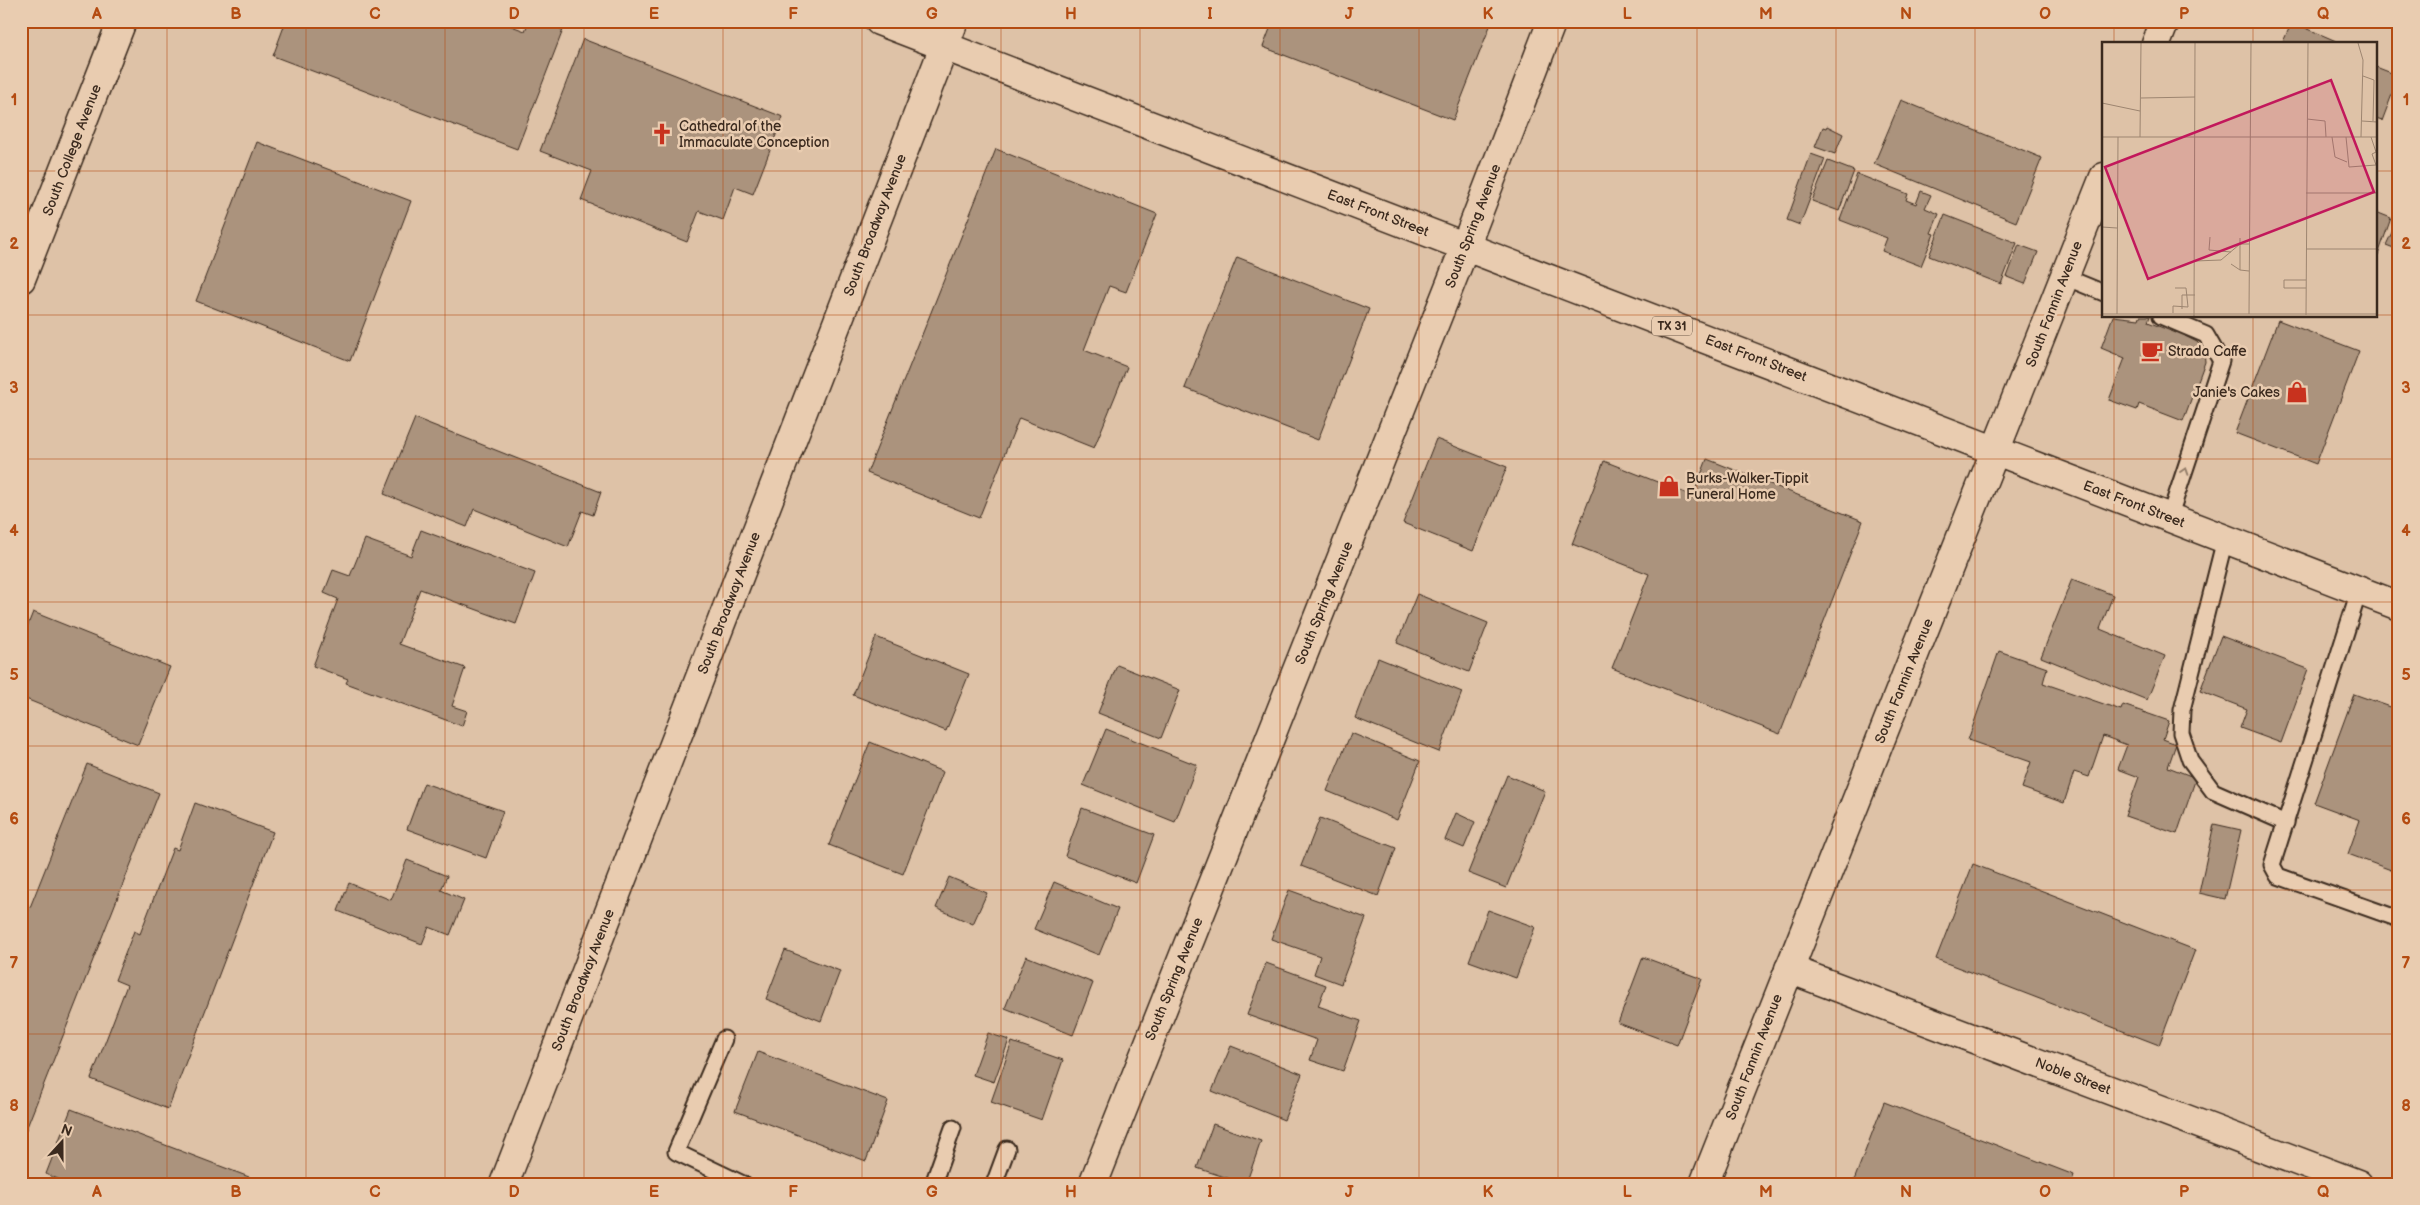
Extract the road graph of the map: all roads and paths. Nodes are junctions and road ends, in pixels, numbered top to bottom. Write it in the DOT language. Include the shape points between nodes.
graph roads {
  1 [pos="122,21"];
  2 [pos="879,21"];
  3 [pos="1552,21"];
  4 [pos="2165,21"];
  5 [pos="949,34"];
  6 [pos="2157,42"];
  7 [pos="2102,182"];
  8 [pos="1465,247"];
  9 [pos="2065,277"];
  10 [pos="21,279"];
  11 [pos="2102,292"];
  12 [pos="2166,318"];
  13 [pos="1997,451"];
  14 [pos="2169,518"];
  15 [pos="2226,539"];
  16 [pos="2359,591"];
  17 [pos="2399,606"];
  18 [pos="2286,823"];
  19 [pos="2399,919"];
  20 [pos="1789,968"];
  21 [pos="724,1039"];
  22 [pos="953,1128"];
  23 [pos="1007,1149"];
  24 [pos="504,1184"];
  25 [pos="743,1184"];
  26 [pos="933,1184"];
  27 [pos="994,1184"];
  28 [pos="1093,1184"];
  29 [pos="1704,1184"];
  30 [pos="2358,1184"];
  1 -- 10 [label="street, South College Avenue"];
  2 -- 5 [label="street, TX 31"];
  3 -- 8 [label="street, South Spring Avenue"];
  4 -- 6 [label="street"];
  5 -- 8 [label="street, East Front Street / TX 31"];
  5 -- 24 [label="street, South Broadway Avenue"];
  7 -- 9 [label="street, South Fannin Avenue"];
  8 -- 13 [label="street, East Front Street / TX 31"];
  8 -- 28 [label="street, South Spring Avenue"];
  9 -- 11 [label="lane"];
  9 -- 13 [label="street, South Fannin Avenue"];
  14 -- 12 [label="lane, one-way" via="2221,361 2206,334"];
  13 -- 14 [label="street, East Front Street / TX 31"];
  13 -- 20 [label="street, South Fannin Avenue"];
  14 -- 15 [label="street, East Front Street / TX 31"];
  15 -- 16 [label="street, East Front Street / TX 31"];
  15 -- 18 [label="lane" via="2182,710 2181,733 2190,760 2213,791"];
  16 -- 17 [label="street, East Front Street / TX 31"];
  16 -- 18 [label="lane"];
  18 -- 19 [label="lane" via="2272,865 2278,876"];
  20 -- 29 [label="street, South Fannin Avenue"];
  20 -- 30 [label="street, Noble Street"];
  21 -- 25 [label="lane" via="676,1152"];
  22 -- 26 [label="lane"];
  23 -- 27 [label="lane"];
}
